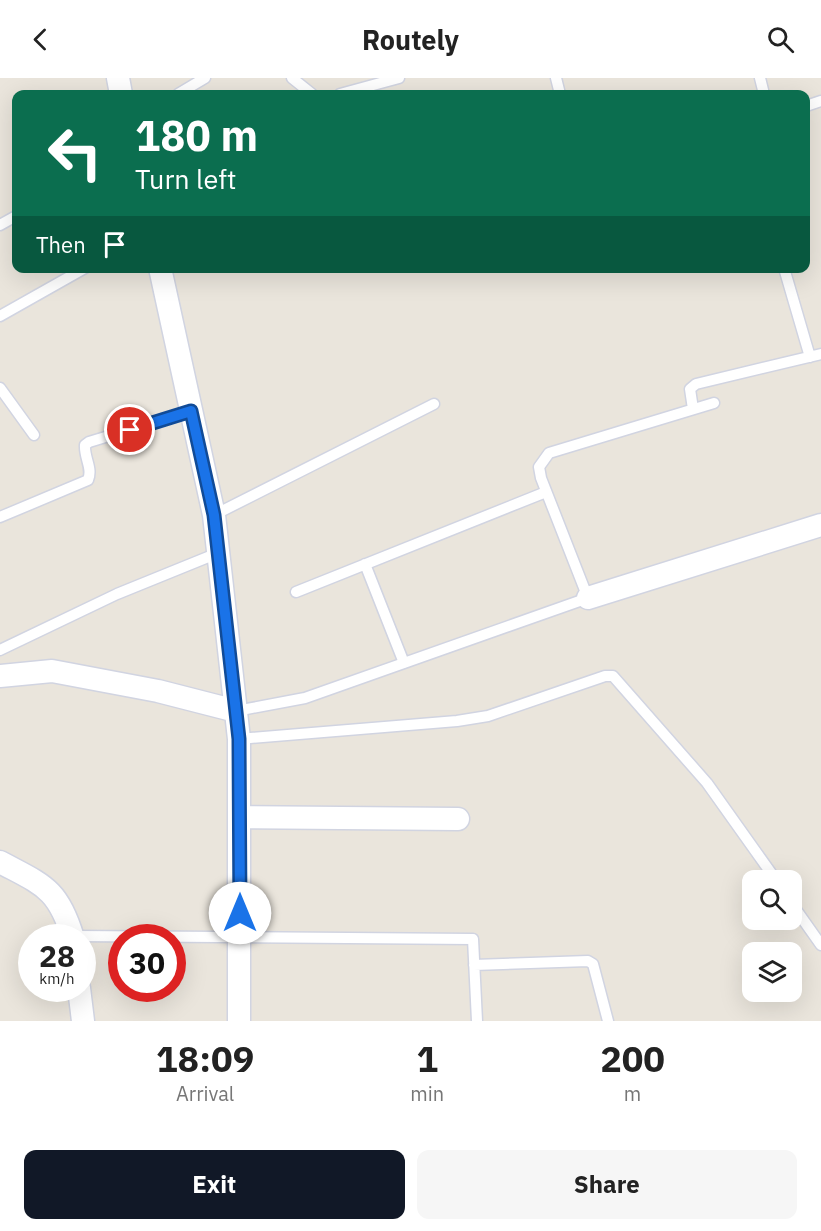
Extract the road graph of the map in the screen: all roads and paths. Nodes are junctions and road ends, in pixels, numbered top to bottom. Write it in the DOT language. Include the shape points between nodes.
graph roads {
  1 [pos="206,78"];
  2 [pos="292,78"];
  3 [pos="399,78"];
  4 [pos="185,90"];
  5 [pos="307,90"];
  6 [pos="355,90"];
  7 [pos="76,273"];
  8 [pos="161,273"];
  9 [pos="786,273"];
  10 [pos="0,316"];
  11 [pos="816,355"];
  12 [pos="0,388"];
  13 [pos="714,403"];
  14 [pos="434,404"];
  15 [pos="693,409"];
  16 [pos="191,411"];
  17 [pos="34,435"];
  18 [pos="546,492"];
  19 [pos="214,515"];
  20 [pos="0,517"];
  21 [pos="821,525"];
  22 [pos="218,554"];
  23 [pos="365,564"];
  24 [pos="296,592"];
  25 [pos="588,598"];
  26 [pos="0,650"];
  27 [pos="405,663"];
  28 [pos="0,676"];
  29 [pos="236,711"];
  30 [pos="239,739"];
  31 [pos="239,818"];
  32 [pos="458,819"];
  33 [pos="0,862"];
  34 [pos="769,870"];
  35 [pos="802,918"];
  36 [pos="68,924"];
  37 [pos="96,937"];
  38 [pos="240,937"];
  39 [pos="821,945"];
  40 [pos="474,965"];
  41 [pos="81,1002"];
  42 [pos="83,1021"];
  43 [pos="239,1021"];
  44 [pos="477,1021"];
  45 [pos="608,1021"];
  1 -- 4 [label="lane"];
  2 -- 5 [label="lane"];
  3 -- 6 [label="lane"];
  7 -- 10 [label="lane"];
  8 -- 16 [label="street"];
  9 -- 11 [label="lane"];
  11 -- 15 [label="lane" via="696,384 690,389"];
  12 -- 17 [label="lane"];
  13 -- 15 [label="lane"];
  14 -- 19 [label="lane"];
  15 -- 18 [label="lane" via="549,453 539,467"];
  16 -- 19 [label="street"];
  16 -- 20 [label="lane" via="89,442 85,445 91,471 88,480"];
  18 -- 23 [label="lane"];
  18 -- 25 [label="lane"];
  19 -- 22 [label="street"];
  21 -- 25 [label="street"];
  22 -- 26 [label="lane" via="117,594"];
  22 -- 29 [label="street"];
  23 -- 24 [label="lane"];
  23 -- 27 [label="lane"];
  25 -- 27 [label="lane"];
  27 -- 29 [label="lane" via="305,698"];
  28 -- 29 [label="street" via="52,671"];
  29 -- 30 [label="street"];
  30 -- 31 [label="street"];
  30 -- 34 [label="lane" via="478,718 613,676 707,783"];
  31 -- 32 [label="street"];
  31 -- 38 [label="street"];
  33 -- 36 [label="street" via="46,886 61,903"];
  35 -- 39 [label="lane"];
  37 -- 38 [label="lane"];
  38 -- 40 [label="lane" via="473,939"];
  38 -- 43 [label="street"];
  40 -- 44 [label="lane"];
  40 -- 45 [label="lane" via="588,961 593,964"];
  41 -- 42 [label="street"];
}
